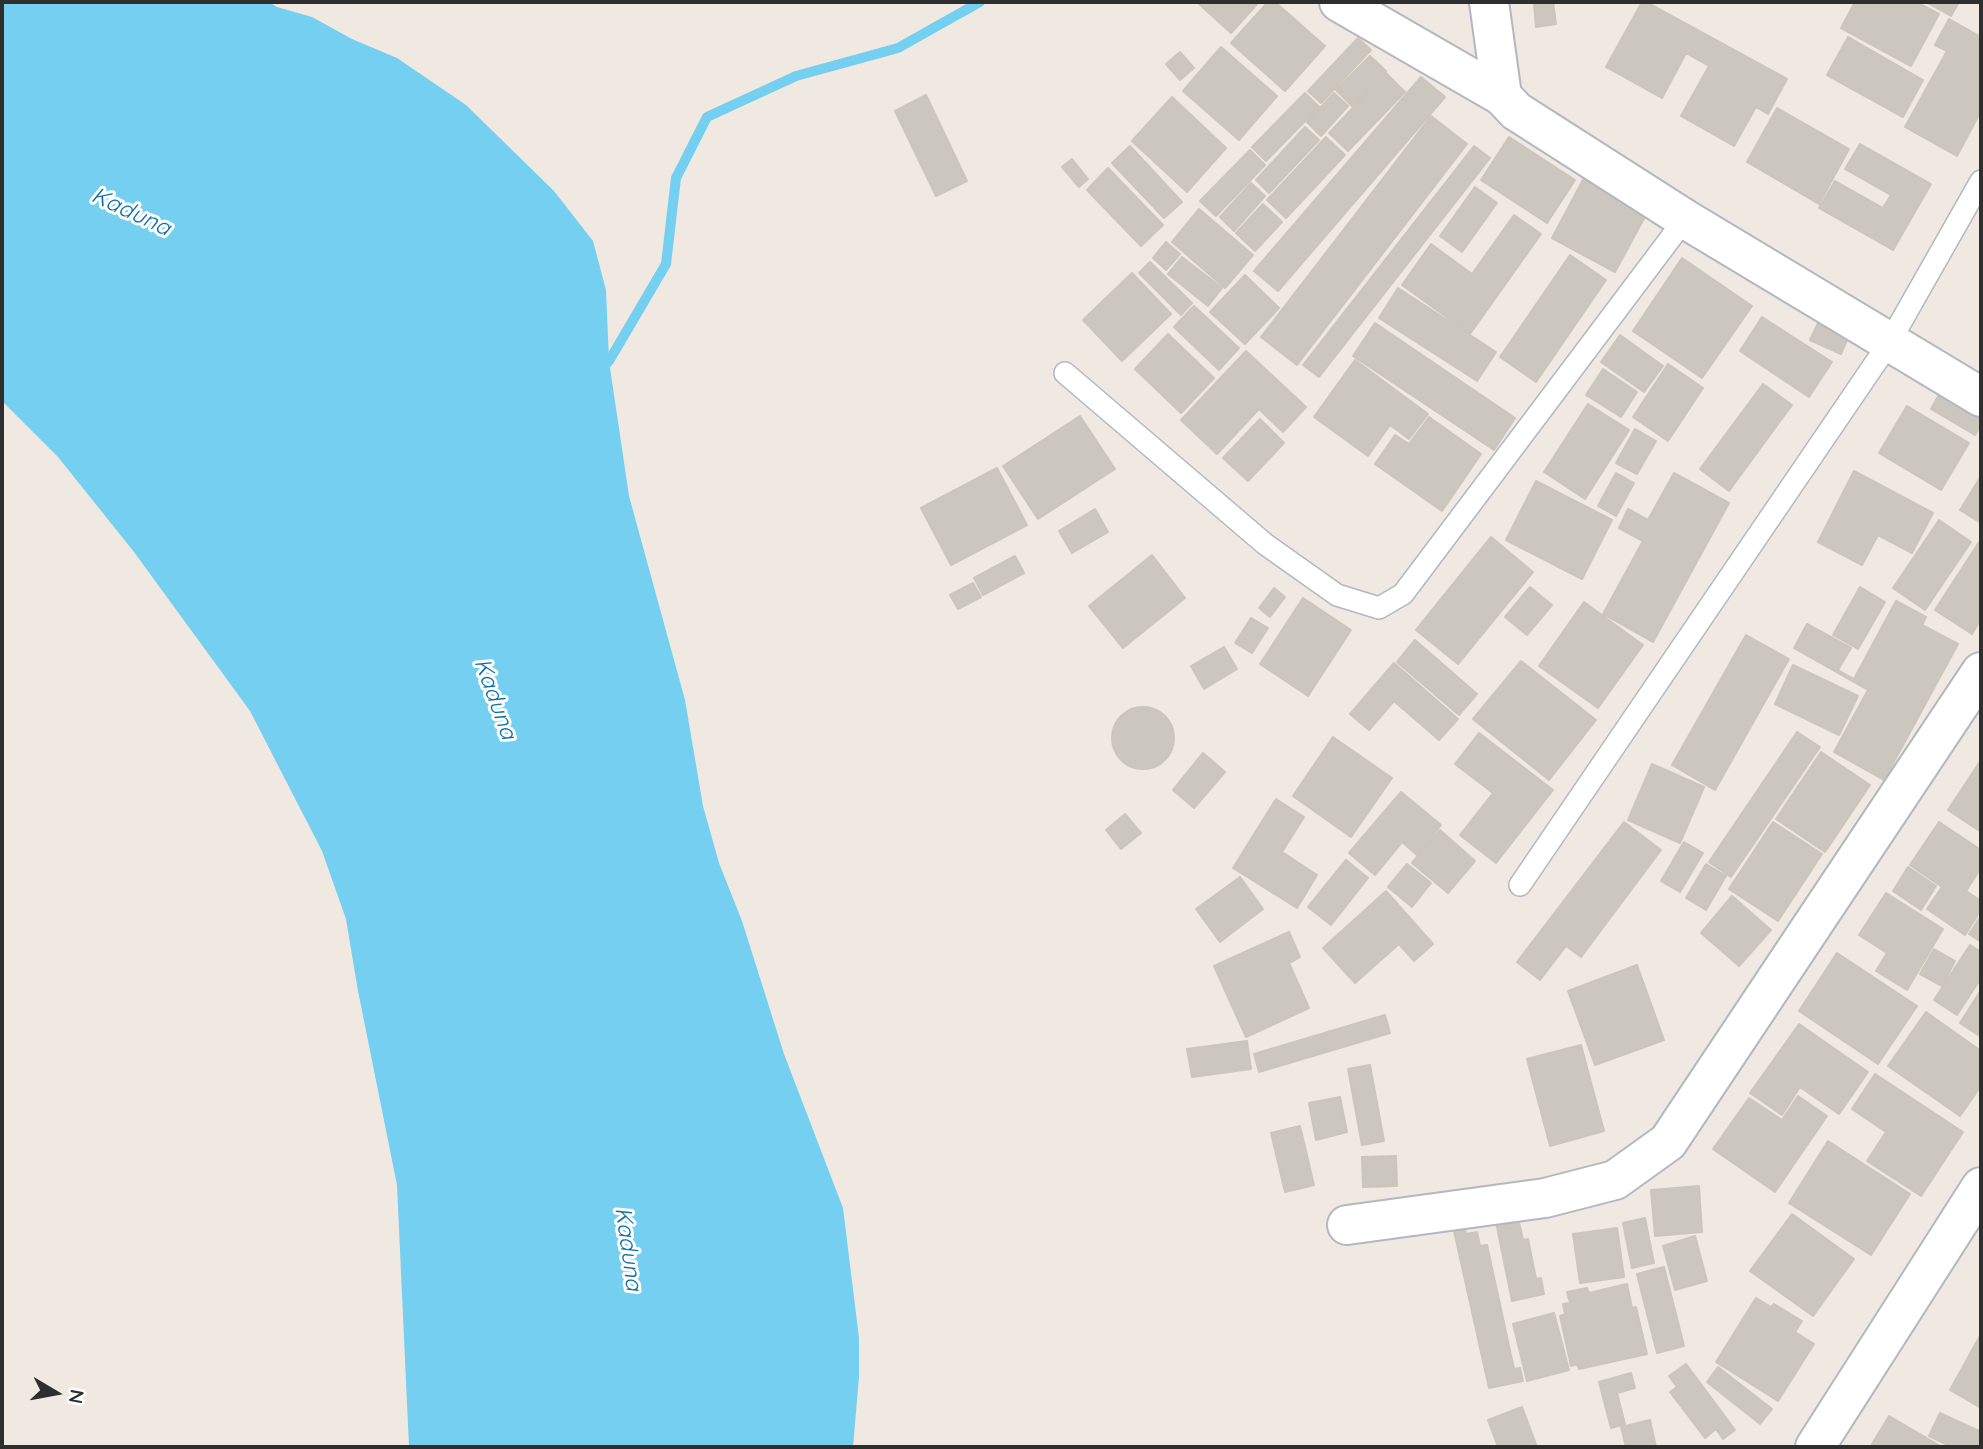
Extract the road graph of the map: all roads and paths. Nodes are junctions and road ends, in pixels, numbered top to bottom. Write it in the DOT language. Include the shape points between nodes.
graph roads {
  1 [pos="1339,2"];
  2 [pos="1489,2"];
  3 [pos="1502,96"];
  4 [pos="1981,181"];
  5 [pos="1685,219"];
  6 [pos="1889,343"];
  7 [pos="1065,373"];
  8 [pos="1981,397"];
  9 [pos="1981,672"];
  10 [pos="1520,885"];
  11 [pos="1981,1187"];
  12 [pos="1347,1225"];
  13 [pos="1815,1447"];
  1 -- 3 [label="street"];
  2 -- 3 [label="street"];
  3 -- 5 [label="street" via="1516,111"];
  4 -- 6 [label="lane"];
  5 -- 6 [label="street"];
  5 -- 7 [label="lane" via="1403,594 1379,608 1337,595 1265,544"];
  6 -- 8 [label="street"];
  6 -- 10 [label="lane"];
  9 -- 12 [label="street" via="1668,1142 1615,1180 1545,1198"];
  11 -- 13 [label="street"];
}
